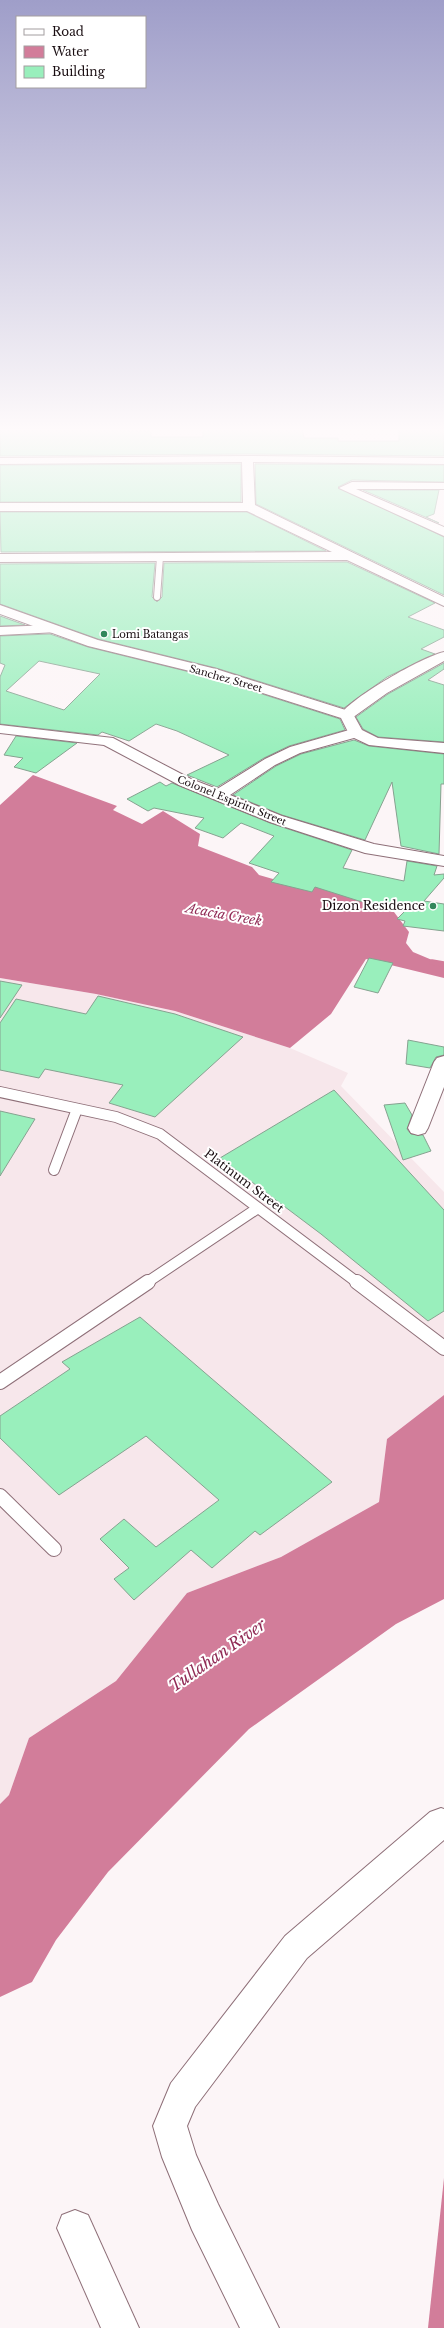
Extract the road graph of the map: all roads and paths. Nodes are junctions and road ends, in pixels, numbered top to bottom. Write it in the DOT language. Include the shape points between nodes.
graph roads {
  1 [pos="311,537"];
  2 [pos="351,556"];
  3 [pos="160,557"];
  4 [pos="0,558"];
  5 [pos="157,597"];
  6 [pos="443,601"];
  7 [pos="0,609"];
  8 [pos="53,629"];
  9 [pos="0,631"];
  10 [pos="444,656"];
  11 [pos="347,715"];
  12 [pos="0,729"];
  13 [pos="356,733"];
  14 [pos="444,748"];
  15 [pos="217,796"];
  16 [pos="444,861"];
  17 [pos="444,1062"];
  18 [pos="0,1092"];
  19 [pos="78,1109"];
  20 [pos="418,1128"];
  21 [pos="54,1170"];
  22 [pos="258,1208"];
  23 [pos="444,1348"];
  24 [pos="0,1382"];
  25 [pos="0,1496"];
  26 [pos="54,1549"];
  27 [pos="441,1822"];
  28 [pos="74,2228"];
  29 [pos="120,2328"];
  30 [pos="260,2328"];
  1 -- 2 [label="street"];
  2 -- 3 [label="street"];
  2 -- 6 [label="street"];
  3 -- 4 [label="street"];
  3 -- 5 [label="lane"];
  7 -- 8 [label="street, Sanchez Street"];
  8 -- 9 [label="street"];
  8 -- 11 [label="street, Sanchez Street" via="93,643 211,672"];
  10 -- 11 [label="street" via="406,674 369,697"];
  11 -- 13 [label="street"];
  12 -- 15 [label="street, Colonel Espiritu Street" via="108,741"];
  13 -- 14 [label="street" via="375,742 391,745"];
  13 -- 15 [label="street" via="295,750 270,762"];
  15 -- 16 [label="street, Colonel Espiritu Street" via="346,842 404,856"];
  17 -- 20 [label="street"];
  18 -- 19 [label="lane, Platinum Street"];
  19 -- 21 [label="lane"];
  19 -- 22 [label="lane, Platinum Street" via="116,1118 160,1134"];
  22 -- 23 [label="lane, Platinum Street"];
  22 -- 24 [label="lane"];
  25 -- 26 [label="lane"];
  27 -- 30 [label="street" via="296,1948 183,2095 170,2126 179,2157 205,2217"];
  28 -- 29 [label="street"];
}
